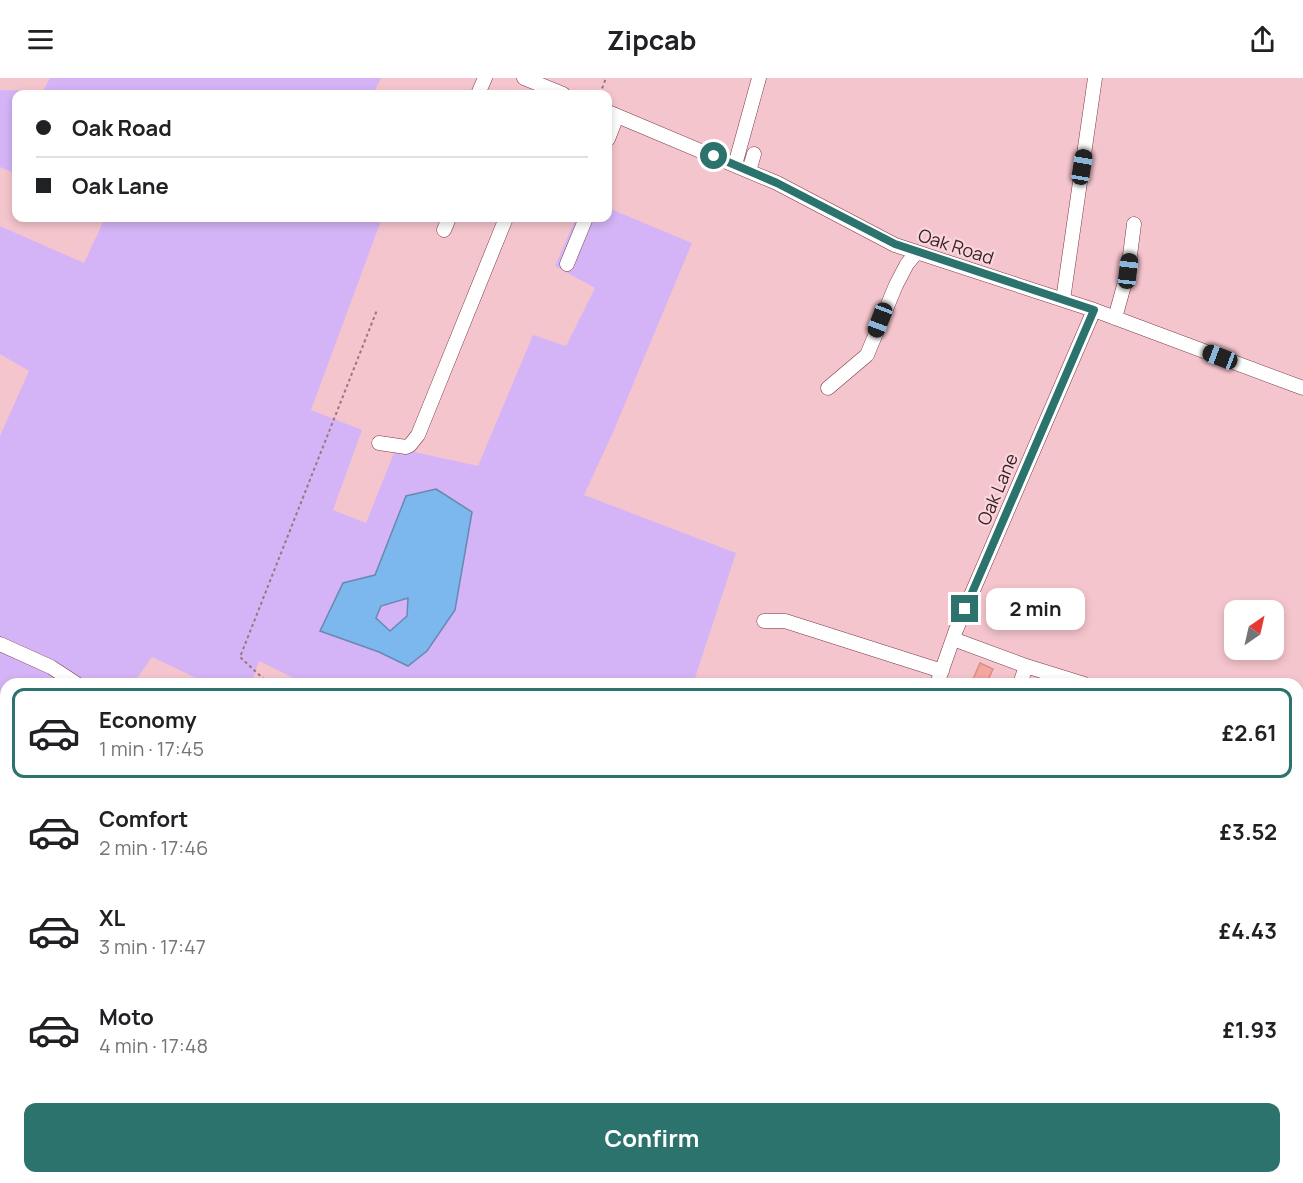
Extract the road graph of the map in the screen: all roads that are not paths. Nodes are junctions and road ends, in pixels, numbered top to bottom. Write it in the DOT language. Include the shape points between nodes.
graph roads {
  1 [pos="759,78"];
  2 [pos="1095,78"];
  3 [pos="529,79"];
  4 [pos="551,90"];
  5 [pos="612,114"];
  6 [pos="754,154"];
  7 [pos="735,165"];
  8 [pos="749,171"];
  9 [pos="504,222"];
  10 [pos="584,222"];
  11 [pos="1134,224"];
  12 [pos="917,252"];
  13 [pos="567,264"];
  14 [pos="1063,300"];
  15 [pos="1094,310"];
  16 [pos="1115,318"];
  17 [pos="828,388"];
  18 [pos="1303,388"];
  19 [pos="379,443"];
  20 [pos="764,621"];
  21 [pos="953,639"];
  22 [pos="3,650"];
  23 [pos="1026,666"];
  24 [pos="940,677"];
  25 [pos="67,678"];
  26 [pos="1022,678"];
  27 [pos="1065,678"];
  1 -- 7 [label="street"];
  2 -- 14 [label="street"];
  3 -- 4 [label="street"];
  5 -- 7 [label="street, Oak Road"];
  6 -- 8 [label="street"];
  7 -- 8 [label="street, Oak Road"];
  8 -- 12 [label="street, Oak Road"];
  9 -- 19 [label="street" via="418,435 406,447"];
  10 -- 13 [label="street"];
  11 -- 16 [label="street" via="1128,271"];
  12 -- 14 [label="street, Oak Road"];
  12 -- 17 [label="street" via="896,285 867,355"];
  14 -- 15 [label="street, Oak Road"];
  15 -- 16 [label="street, Oak Road"];
  15 -- 21 [label="street, Oak Lane"];
  16 -- 18 [label="street, Oak Road"];
  20 -- 24 [label="street" via="785,621"];
  21 -- 23 [label="street"];
  21 -- 24 [label="street, Oak Lane"];
  22 -- 25 [label="street" via="51,667"];
  23 -- 26 [label="street"];
  23 -- 27 [label="street"];
}
